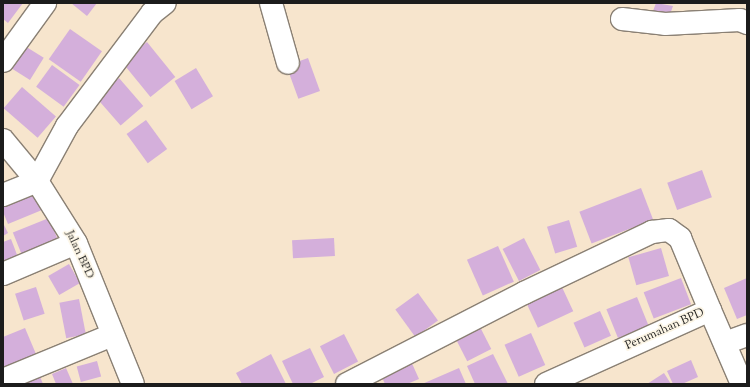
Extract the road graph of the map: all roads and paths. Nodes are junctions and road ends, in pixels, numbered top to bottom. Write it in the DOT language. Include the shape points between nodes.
graph roads {
  1 [pos="45,3"];
  2 [pos="165,3"];
  3 [pos="271,3"];
  4 [pos="622,19"];
  5 [pos="747,22"];
  6 [pos="3,61"];
  7 [pos="288,63"];
  8 [pos="3,140"];
  9 [pos="37,181"];
  10 [pos="3,195"];
  11 [pos="76,243"];
  12 [pos="3,274"];
  13 [pos="710,310"];
  14 [pos="112,335"];
  15 [pos="747,336"];
  16 [pos="725,342"];
  17 [pos="3,380"];
  18 [pos="740,383"];
  19 [pos="133,384"];
  20 [pos="347,384"];
  21 [pos="546,384"];
  1 -- 6 [label="street"];
  2 -- 9 [label="street" via="152,13 67,126"];
  3 -- 7 [label="street"];
  4 -- 5 [label="street" via="665,24 740,20"];
  8 -- 9 [label="street, Jalan BPD"];
  9 -- 10 [label="street"];
  9 -- 11 [label="street, Jalan BPD"];
  11 -- 12 [label="street"];
  11 -- 14 [label="street, Jalan BPD"];
  13 -- 16 [label="street, Perumahan BPD"];
  13 -- 20 [label="street" via="680,238 669,230 652,232 524,293"];
  13 -- 21 [label="street, Perumahan BPD"];
  14 -- 17 [label="street"];
  14 -- 19 [label="street, Jalan BPD"];
  15 -- 16 [label="street"];
  16 -- 18 [label="street, Perumahan BPD"];
}
